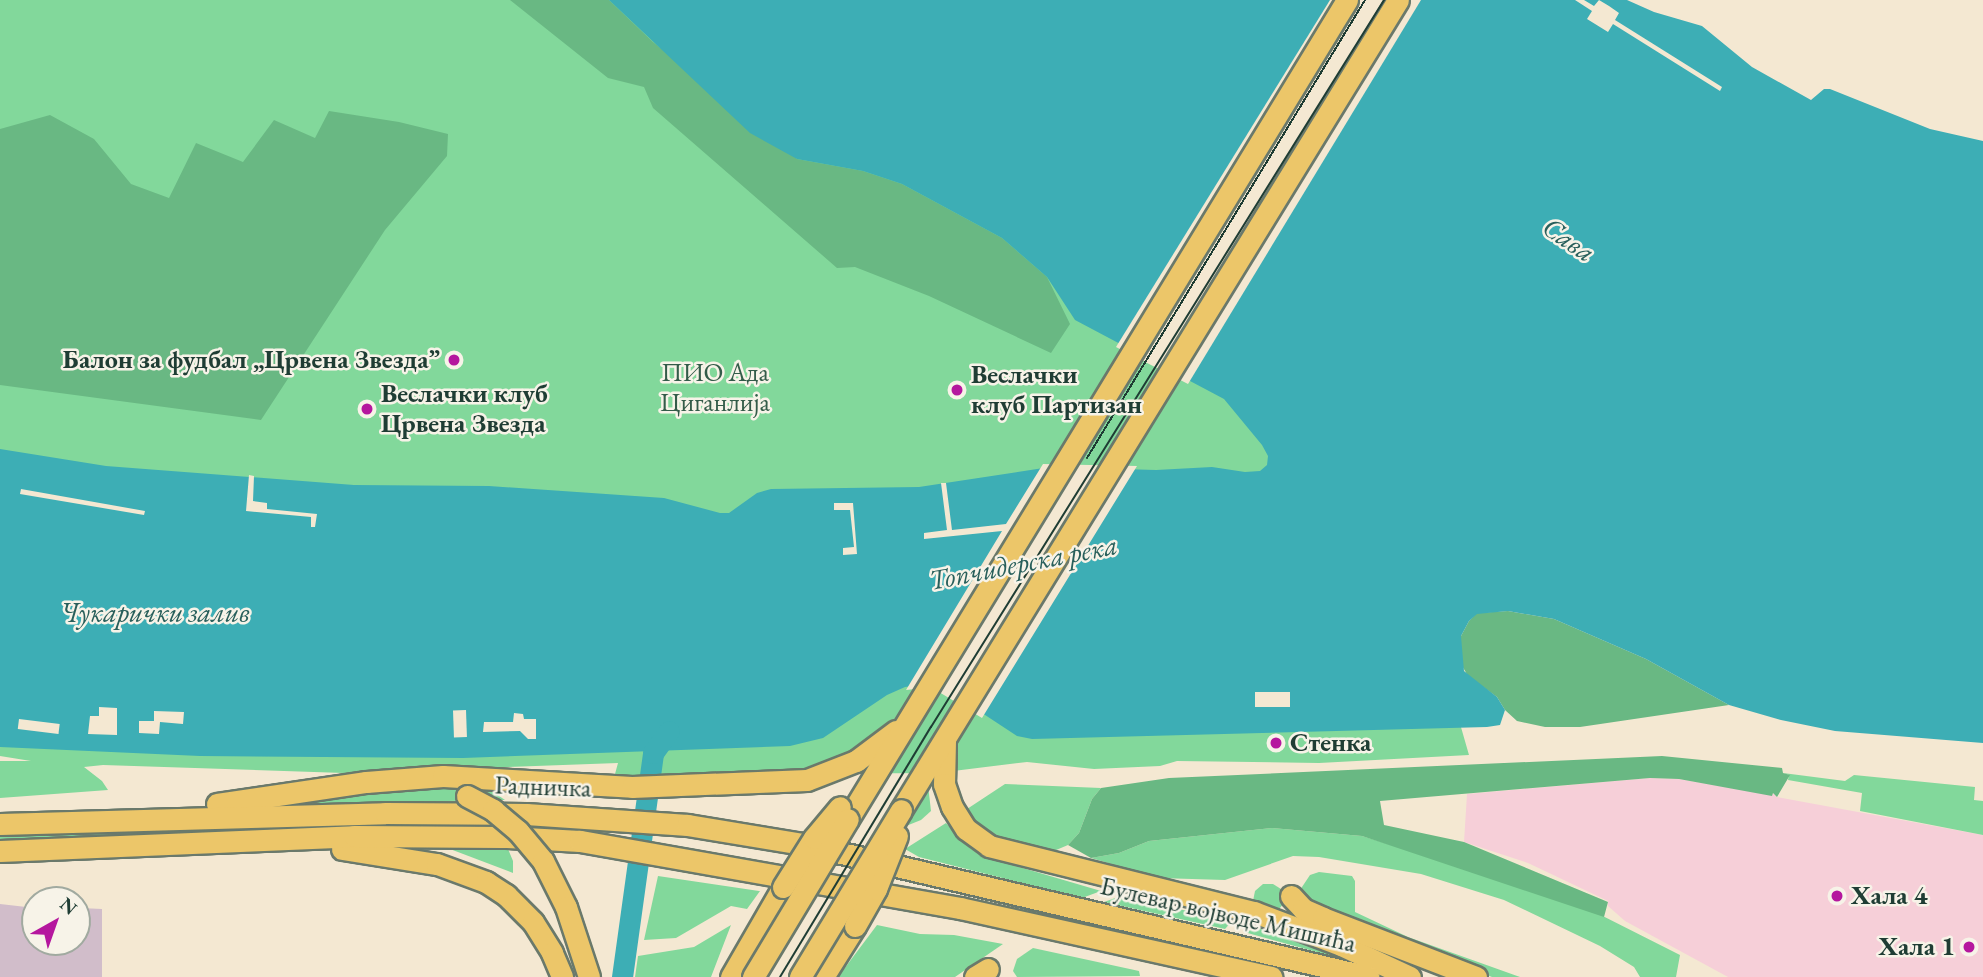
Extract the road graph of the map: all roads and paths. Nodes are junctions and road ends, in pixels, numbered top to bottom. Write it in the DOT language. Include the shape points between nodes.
graph roads {
  1 [pos="1347,0"];
  2 [pos="1398,0"];
  3 [pos="909,722"];
  4 [pos="945,738"];
  5 [pos="884,760"];
  6 [pos="469,786"];
  7 [pos="901,810"];
  8 [pos="0,818"];
  9 [pos="0,824"];
  10 [pos="303,838"];
  11 [pos="0,851"];
  12 [pos="1291,897"];
  13 [pos="1074,907"];
  14 [pos="1043,925"];
  15 [pos="562,977"];
  16 [pos="589,977"];
  17 [pos="731,977"];
  18 [pos="753,977"];
  19 [pos="800,977"];
  20 [pos="823,977"];
  21 [pos="1271,977"];
  22 [pos="1369,977"];
  23 [pos="1410,977"];
  24 [pos="1476,977"];
  1 -- 3 [label="main road"];
  2 -- 4 [label="main road"];
  3 -- 5 [label="main road"];
  3 -- 6 [label="main road" via="856,761 807,780 656,787"];
  4 -- 7 [label="main road"];
  4 -- 23 [label="main road" via="944,784 951,807 966,829 989,846 1254,912"];
  5 -- 17 [label="main road, bridge" via="872,768 814,838"];
  5 -- 18 [label="main road, bridge"];
  6 -- 8 [label="main road" via="416,779 366,782 222,804"];
  6 -- 16 [label="main road, bridge" via="519,831 543,861 566,907"];
  7 -- 19 [label="main road, bridge"];
  7 -- 20 [label="main road, bridge" via="897,836 876,888"];
  9 -- 13 [label="main road, Радничка, bridge" via="386,813 621,818 758,835"];
  10 -- 11 [label="main road, Радничка"];
  10 -- 14 [label="main road, Радничка, bridge" via="543,837 679,857"];
  10 -- 15 [label="main road" via="335,848 454,868 486,882 511,900 543,937"];
  12 -- 24 [label="main road" via="1323,918"];
  13 -- 22 [label="main road, Булевар војводе Мишића"];
  14 -- 21 [label="main road, Булевар војводе Мишића"];
}
